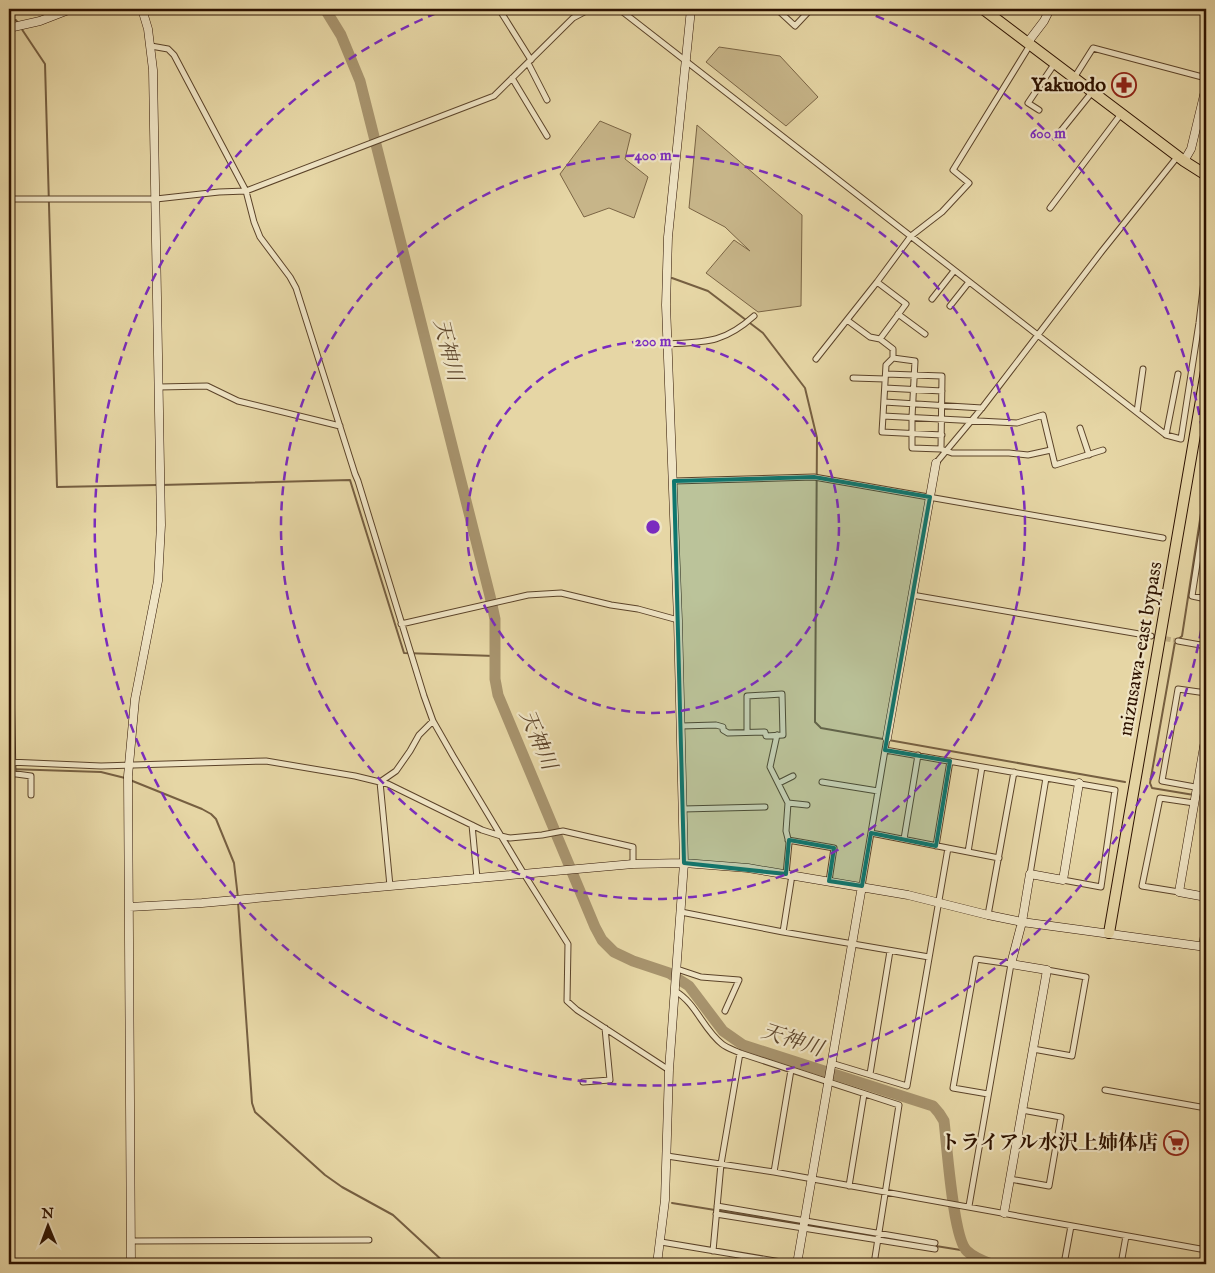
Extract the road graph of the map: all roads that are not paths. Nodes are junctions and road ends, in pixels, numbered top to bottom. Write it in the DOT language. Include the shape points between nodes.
graph roads {
  1 [pos="71,9"];
  2 [pos="142,9"];
  3 [pos="499,9"];
  4 [pos="590,9"];
  5 [pos="619,9"];
  6 [pos="691,9"];
  7 [pos="785,9"];
  8 [pos="811,9"];
  9 [pos="983,9"];
  10 [pos="1050,9"];
  11 [pos="9,28"];
  12 [pos="1029,43"];
  13 [pos="151,46"];
  14 [pos="529,61"];
  15 [pos="686,61"];
  16 [pos="1055,63"];
  17 [pos="512,78"];
  18 [pos="1074,78"];
  19 [pos="1206,78"];
  20 [pos="1206,88"];
  21 [pos="1093,91"];
  22 [pos="547,100"];
  23 [pos="1039,110"];
  24 [pos="1122,113"];
  25 [pos="1060,132"];
  26 [pos="547,136"];
  27 [pos="1181,158"];
  28 [pos="1206,174"];
  29 [pos="246,191"];
  30 [pos="9,199"];
  31 [pos="156,199"];
  32 [pos="1050,208"];
  33 [pos="910,236"];
  34 [pos="1206,264"];
  35 [pos="954,270"];
  36 [pos="877,282"];
  37 [pos="969,282"];
  38 [pos="932,299"];
  39 [pos="950,306"];
  40 [pos="898,314"];
  41 [pos="754,316"];
  42 [pos="847,320"];
  43 [pos="924,334"];
  44 [pos="1038,335"];
  45 [pos="880,338"];
  46 [pos="668,344"];
  47 [pos="893,358"];
  48 [pos="816,360"];
  49 [pos="1143,369"];
  50 [pos="1206,371"];
  51 [pos="1178,374"];
  52 [pos="914,375"];
  53 [pos="885,376"];
  54 [pos="853,378"];
  55 [pos="159,387"];
  56 [pos="885,388"];
  57 [pos="914,389"];
  58 [pos="942,391"];
  59 [pos="884,402"];
  60 [pos="913,403"];
  61 [pos="941,405"];
  62 [pos="982,408"];
  63 [pos="1137,412"];
  64 [pos="883,416"];
  65 [pos="912,417"];
  66 [pos="941,419"];
  67 [pos="971,422"];
  68 [pos="340,426"];
  69 [pos="1080,428"];
  70 [pos="912,433"];
  71 [pos="942,435"];
  72 [pos="1166,435"];
  73 [pos="943,450"];
  74 [pos="1051,450"];
  75 [pos="1103,450"];
  76 [pos="1088,454"];
  77 [pos="936,463"];
  78 [pos="674,481"];
  79 [pos="930,497"];
  80 [pos="1206,506"];
  81 [pos="1163,538"];
  82 [pos="912,595"];
  83 [pos="9,596"];
  84 [pos="1206,599"];
  85 [pos="678,620"];
  86 [pos="402,624"];
  87 [pos="1151,636"];
  88 [pos="1178,641"];
  89 [pos="1206,646"];
  90 [pos="1206,693"];
  91 [pos="433,721"];
  92 [pos="682,726"];
  93 [pos="747,732"];
  94 [pos="776,735"];
  95 [pos="1206,735"];
  96 [pos="887,740"];
  97 [pos="885,750"];
  98 [pos="918,755"];
  99 [pos="950,761"];
  100 [pos="129,765"];
  101 [pos="982,767"];
  102 [pos="12,768"];
  103 [pos="1014,772"];
  104 [pos="793,776"];
  105 [pos="1046,778"];
  106 [pos="380,782"];
  107 [pos="822,782"];
  108 [pos="779,783"];
  109 [pos="1079,783"];
  110 [pos="1197,787"];
  111 [pos="1206,789"];
  112 [pos="878,791"];
  113 [pos="31,795"];
  114 [pos="788,803"];
  115 [pos="1194,803"];
  116 [pos="807,805"];
  117 [pos="765,807"];
  118 [pos="683,809"];
  119 [pos="472,825"];
  120 [pos="871,833"];
  121 [pos="501,836"];
  122 [pos="904,839"];
  123 [pos="788,840"];
  124 [pos="936,846"];
  125 [pos="948,848"];
  126 [pos="968,852"];
  127 [pos="1000,858"];
  128 [pos="684,863"];
  129 [pos="633,864"];
  130 [pos="524,874"];
  131 [pos="1030,874"];
  132 [pos="789,875"];
  133 [pos="477,878"];
  134 [pos="1063,880"];
  135 [pos="828,881"];
  136 [pos="390,886"];
  137 [pos="862,886"];
  138 [pos="1179,892"];
  139 [pos="1206,897"];
  140 [pos="939,902"];
  141 [pos="129,907"];
  142 [pos="681,912"];
  143 [pos="988,916"];
  144 [pos="1022,922"];
  145 [pos="1206,928"];
  146 [pos="783,932"];
  147 [pos="1109,933"];
  148 [pos="852,944"];
  149 [pos="1205,946"];
  150 [pos="890,951"];
  151 [pos="929,957"];
  152 [pos="1011,964"];
  153 [pos="677,969"];
  154 [pos="1047,970"];
  155 [pos="675,991"];
  156 [pos="725,1011"];
  157 [pos="606,1028"];
  158 [pos="1033,1049"];
  159 [pos="740,1053"];
  160 [pos="831,1063"];
  161 [pos="669,1070"];
  162 [pos="791,1070"];
  163 [pos="870,1074"];
  164 [pos="583,1082"];
  165 [pos="828,1082"];
  166 [pos="1105,1090"];
  167 [pos="864,1094"];
  168 [pos="988,1094"];
  169 [pos="1206,1108"];
  170 [pos="1022,1110"];
  171 [pos="667,1156"];
  172 [pos="721,1164"];
  173 [pos="774,1172"];
  174 [pos="811,1179"];
  175 [pos="1010,1179"];
  176 [pos="848,1186"];
  177 [pos="886,1192"];
  178 [pos="717,1206"];
  179 [pos="968,1206"];
  180 [pos="1004,1213"];
  181 [pos="716,1214"];
  182 [pos="804,1224"];
  183 [pos="1071,1226"];
  184 [pos="879,1234"];
  185 [pos="1126,1236"];
  186 [pos="369,1240"];
  187 [pos="878,1240"];
  188 [pos="131,1241"];
  189 [pos="661,1242"];
  190 [pos="935,1243"];
  191 [pos="935,1250"];
  192 [pos="1206,1250"];
  193 [pos="713,1251"];
  194 [pos="131,1264"];
  195 [pos="657,1264"];
  196 [pos="793,1264"];
  197 [pos="797,1264"];
  198 [pos="874,1264"];
  199 [pos="1064,1264"];
  200 [pos="1121,1264"];
  1 -- 11 [label="street"];
  2 -- 13 [label="street"];
  3 -- 14 [label="street"];
  4 -- 14 [label="street" via="573,18"];
  5 -- 15 [label="street"];
  6 -- 15 [label="street"];
  7 -- 8 [label="street" via="781,13 795,26"];
  9 -- 12 [label="highway"];
  10 -- 12 [label="street"];
  12 -- 16 [label="highway"];
  12 -- 33 [label="street" via="953,170 968,183 942,212"];
  13 -- 29 [label="street" via="168,49 174,55"];
  13 -- 31 [label="street"];
  14 -- 17 [label="street"];
  14 -- 22 [label="street"];
  15 -- 33 [label="street"];
  15 -- 46 [label="street" via="668,237"];
  16 -- 18 [label="highway"];
  16 -- 23 [label="street" via="1028,102"];
  17 -- 26 [label="street"];
  17 -- 29 [label="street" via="494,96"];
  18 -- 19 [label="street" via="1093,48"];
  18 -- 21 [label="highway"];
  20 -- 27 [label="street" via="1191,149"];
  21 -- 24 [label="highway"];
  21 -- 25 [label="street"];
  24 -- 27 [label="highway"];
  24 -- 32 [label="street"];
  27 -- 28 [label="highway"];
  27 -- 44 [label="street" via="1102,251"];
  29 -- 31 [label="street"];
  29 -- 68 [label="street" via="260,237 296,288"];
  30 -- 31 [label="street"];
  31 -- 55 [label="street"];
  33 -- 35 [label="street"];
  33 -- 36 [label="street"];
  34 -- 72 [label="street" via="1181,439"];
  35 -- 37 [label="street"];
  35 -- 38 [label="street"];
  36 -- 40 [label="street" via="906,304"];
  36 -- 42 [label="street"];
  37 -- 39 [label="street"];
  37 -- 44 [label="street"];
  40 -- 43 [label="street"];
  40 -- 45 [label="street"];
  41 -- 46 [label="street" via="740,329 709,342"];
  42 -- 45 [label="street" via="870,337"];
  42 -- 48 [label="street"];
  44 -- 62 [label="street"];
  44 -- 63 [label="street"];
  45 -- 47 [label="street" via="893,349"];
  46 -- 78 [label="street"];
  47 -- 52 [label="street" via="915,361"];
  47 -- 53 [label="street" via="886,365"];
  49 -- 63 [label="street"];
  50 -- 147 [label="highway, mizusawa-east bypass"];
  51 -- 72 [label="street"];
  52 -- 53 [label="street"];
  52 -- 57 [label="street"];
  52 -- 58 [label="street" via="942,376"];
  53 -- 54 [label="street"];
  53 -- 56 [label="street"];
  55 -- 68 [label="street" via="207,386 238,400"];
  55 -- 100 [label="street" via="161,554 154,609 135,699"];
  56 -- 57 [label="street"];
  56 -- 59 [label="street"];
  57 -- 58 [label="street"];
  57 -- 60 [label="street"];
  58 -- 61 [label="street"];
  59 -- 60 [label="street"];
  59 -- 64 [label="street"];
  60 -- 61 [label="street"];
  60 -- 65 [label="street"];
  61 -- 62 [label="street"];
  61 -- 66 [label="street"];
  62 -- 67 [label="street"];
  63 -- 72 [label="street"];
  64 -- 65 [label="street"];
  64 -- 70 [label="street" via="882,432"];
  65 -- 66 [label="street"];
  65 -- 70 [label="street"];
  66 -- 67 [label="street"];
  66 -- 71 [label="street"];
  67 -- 73 [label="street"];
  67 -- 74 [label="street" via="1017,423 1043,415"];
  68 -- 86 [label="street"];
  69 -- 76 [label="street"];
  70 -- 71 [label="street"];
  70 -- 73 [label="street" via="912,448"];
  71 -- 73 [label="street"];
  73 -- 74 [label="street" via="1028,455"];
  73 -- 77 [label="street"];
  74 -- 76 [label="street" via="1056,465"];
  75 -- 76 [label="street"];
  77 -- 79 [label="street"];
  78 -- 79 [label="street" via="814,477"];
  78 -- 85 [label="street"];
  79 -- 81 [label="street"];
  79 -- 82 [label="street"];
  80 -- 84 [label="street" via="1192,596"];
  82 -- 87 [label="street"];
  82 -- 96 [label="street"];
  83 -- 102 [label="street"];
  85 -- 86 [label="street" via="561,593 528,595"];
  85 -- 92 [label="street"];
  86 -- 91 [label="street"];
  88 -- 89 [label="street"];
  90 -- 110 [label="street" via="1178,689 1162,781"];
  91 -- 106 [label="street" via="419,735 396,771"];
  91 -- 121 [label="street"];
  92 -- 93 [label="street" via="716,725 728,733"];
  92 -- 118 [label="street"];
  93 -- 94 [label="street"];
  93 -- 94 [label="street" via="746,696 782,694 782,735"];
  94 -- 108 [label="street" via="770,767"];
  95 -- 110 [label="street"];
  96 -- 97 [label="street"];
  97 -- 98 [label="street"];
  97 -- 112 [label="street"];
  98 -- 99 [label="street"];
  98 -- 122 [label="street"];
  99 -- 101 [label="street"];
  99 -- 124 [label="street"];
  100 -- 102 [label="street"];
  100 -- 106 [label="street" via="266,761"];
  100 -- 141 [label="street"];
  101 -- 103 [label="street"];
  101 -- 126 [label="street"];
  102 -- 113 [label="street" via="31,776"];
  103 -- 105 [label="street"];
  103 -- 127 [label="street"];
  104 -- 108 [label="street"];
  105 -- 109 [label="street"];
  105 -- 131 [label="street"];
  106 -- 119 [label="street"];
  106 -- 136 [label="street"];
  107 -- 112 [label="street"];
  108 -- 114 [label="street"];
  109 -- 134 [label="street"];
  109 -- 134 [label="street" via="1115,790 1101,887"];
  110 -- 111 [label="street"];
  110 -- 115 [label="street"];
  112 -- 120 [label="street"];
  114 -- 116 [label="street"];
  114 -- 123 [label="street"];
  115 -- 138 [label="street"];
  115 -- 138 [label="street" via="1160,798 1142,886"];
  117 -- 118 [label="street"];
  118 -- 128 [label="street"];
  119 -- 121 [label="street"];
  119 -- 133 [label="street"];
  120 -- 122 [label="street"];
  120 -- 137 [label="street"];
  121 -- 129 [label="street" via="542,836 563,831 633,847"];
  121 -- 130 [label="street"];
  122 -- 124 [label="street"];
  123 -- 132 [label="street"];
  123 -- 135 [label="street" via="834,848"];
  124 -- 125 [label="street"];
  125 -- 126 [label="street"];
  125 -- 140 [label="street"];
  126 -- 127 [label="street"];
  127 -- 143 [label="street"];
  128 -- 129 [label="street"];
  128 -- 132 [label="street"];
  128 -- 142 [label="street"];
  129 -- 130 [label="street"];
  130 -- 133 [label="street"];
  130 -- 157 [label="street" via="568,944 567,1001"];
  131 -- 134 [label="street"];
  131 -- 144 [label="street"];
  132 -- 135 [label="street"];
  132 -- 146 [label="street"];
  133 -- 136 [label="street"];
  135 -- 137 [label="street"];
  136 -- 141 [label="street" via="202,904"];
  137 -- 140 [label="street"];
  137 -- 148 [label="street"];
  138 -- 139 [label="street"];
  140 -- 143 [label="street"];
  140 -- 151 [label="street"];
  141 -- 188 [label="street"];
  142 -- 146 [label="street"];
  142 -- 153 [label="street"];
  143 -- 144 [label="street"];
  144 -- 147 [label="street"];
  144 -- 152 [label="street"];
  145 -- 149 [label="street"];
  146 -- 148 [label="street"];
  147 -- 149 [label="street"];
  148 -- 150 [label="street"];
  148 -- 160 [label="street"];
  150 -- 151 [label="street"];
  150 -- 163 [label="street"];
  151 -- 163 [label="street" via="907,1086"];
  152 -- 154 [label="street"];
  152 -- 168 [label="street"];
  152 -- 168 [label="street" via="976,959 953,1088"];
  153 -- 155 [label="street"];
  153 -- 156 [label="street" via="701,977 739,980"];
  154 -- 158 [label="street"];
  154 -- 158 [label="street" via="1086,977 1074,1046 1072,1056"];
  155 -- 159 [label="street" via="684,996 722,1044"];
  155 -- 161 [label="street"];
  157 -- 161 [label="street"];
  157 -- 164 [label="street" via="610,1080"];
  158 -- 170 [label="street"];
  159 -- 162 [label="street"];
  159 -- 172 [label="street"];
  160 -- 163 [label="street"];
  160 -- 165 [label="street"];
  161 -- 171 [label="street"];
  162 -- 165 [label="street"];
  162 -- 173 [label="street"];
  165 -- 167 [label="street"];
  165 -- 174 [label="street"];
  166 -- 169 [label="street"];
  167 -- 176 [label="street"];
  167 -- 177 [label="street" via="899,1105"];
  168 -- 179 [label="street"];
  170 -- 175 [label="street"];
  170 -- 175 [label="street" via="1061,1117 1051,1176 1049,1186"];
  171 -- 172 [label="street"];
  171 -- 189 [label="street"];
  172 -- 173 [label="street"];
  172 -- 178 [label="street"];
  173 -- 174 [label="street"];
  174 -- 176 [label="street"];
  174 -- 182 [label="street"];
  175 -- 180 [label="street"];
  176 -- 177 [label="street"];
  177 -- 179 [label="street"];
  177 -- 184 [label="street"];
  178 -- 181 [label="street"];
  178 -- 182 [label="street"];
  179 -- 180 [label="street"];
  180 -- 183 [label="street"];
  181 -- 182 [label="street"];
  181 -- 193 [label="street"];
  182 -- 184 [label="street"];
  182 -- 187 [label="street"];
  182 -- 197 [label="street"];
  183 -- 185 [label="street"];
  183 -- 199 [label="street"];
  184 -- 187 [label="street"];
  184 -- 190 [label="street"];
  185 -- 192 [label="street"];
  185 -- 200 [label="street"];
  186 -- 188 [label="street"];
  187 -- 191 [label="street"];
  187 -- 198 [label="street"];
  188 -- 194 [label="street"];
  189 -- 193 [label="street"];
  189 -- 195 [label="street"];
  193 -- 196 [label="street"];
}
